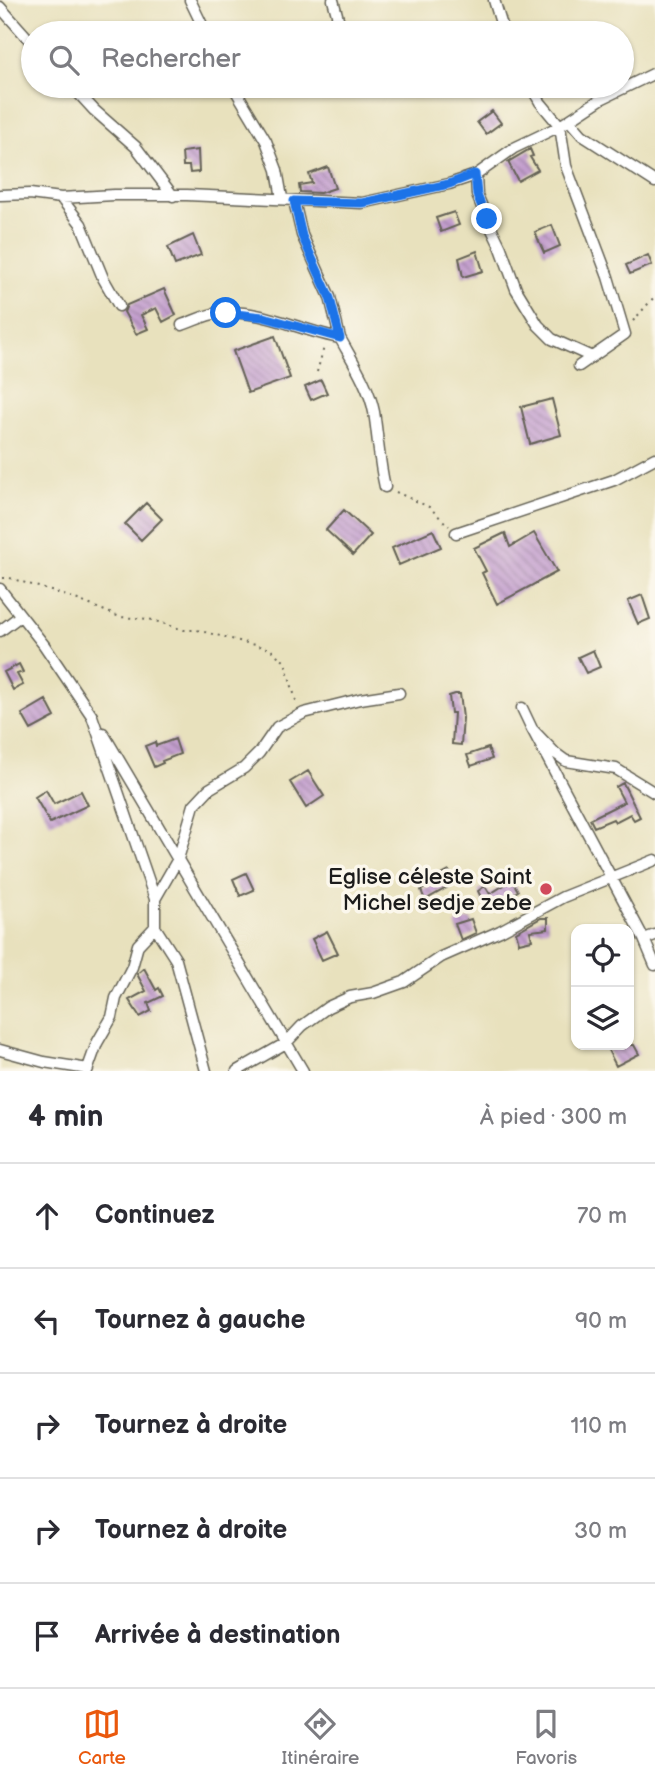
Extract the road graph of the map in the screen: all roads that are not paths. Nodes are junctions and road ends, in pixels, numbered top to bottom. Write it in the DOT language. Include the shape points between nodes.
graph roads {
  1 [pos="190,0"];
  2 [pos="334,0"];
  3 [pos="494,0"];
  4 [pos="2,11"];
  5 [pos="200,21"];
  6 [pos="339,21"];
  7 [pos="500,21"];
  8 [pos="21,31"];
  9 [pos="655,73"];
  10 [pos="634,83"];
  11 [pos="83,98"];
  12 [pos="240,98"];
  13 [pos="538,98"];
  14 [pos="603,98"];
  15 [pos="564,123"];
  16 [pos="475,174"];
  17 [pos="655,182"];
  18 [pos="0,195"];
  19 [pos="173,196"];
  20 [pos="61,198"];
  21 [pos="282,198"];
  22 [pos="294,201"];
  23 [pos="119,306"];
  24 [pos="182,325"];
  25 [pos="340,338"];
  26 [pos="592,357"];
  27 [pos="579,366"];
  28 [pos="655,458"];
  29 [pos="385,487"];
  30 [pos="456,533"];
  31 [pos="0,589"];
  32 [pos="20,616"];
  33 [pos="0,631"];
  34 [pos="399,693"];
  35 [pos="522,708"];
  36 [pos="92,716"];
  37 [pos="532,729"];
  38 [pos="655,793"];
  39 [pos="178,859"];
  40 [pos="655,860"];
  41 [pos="611,877"];
  42 [pos="155,899"];
  43 [pos="155,927"];
  44 [pos="649,937"];
  45 [pos="655,965"];
  46 [pos="286,1043"];
  47 [pos="0,1050"];
  48 [pos="88,1070"];
  49 [pos="206,1071"];
  50 [pos="237,1071"];
  51 [pos="303,1071"];
  1 -- 5 [label="street"];
  2 -- 6 [label="street"];
  3 -- 7 [label="street"];
  4 -- 8 [label="street"];
  9 -- 10 [label="street"];
  11 -- 19 [label="street" via="135,148"];
  12 -- 21 [label="street" via="266,141"];
  13 -- 15 [label="street"];
  14 -- 15 [label="street"];
  15 -- 16 [label="street"];
  15 -- 17 [label="street"];
  15 -- 26 [label="street" via="566,166 625,334"];
  16 -- 22 [label="street" via="362,203"];
  16 -- 26 [label="street" via="477,195 516,289 538,325 552,339"];
  18 -- 20 [label="street"];
  19 -- 20 [label="street"];
  19 -- 21 [label="street"];
  20 -- 23 [label="street" via="81,224"];
  21 -- 22 [label="street"];
  22 -- 25 [label="street" via="302,236 330,298"];
  24 -- 25 [label="street" via="226,313 263,317"];
  25 -- 29 [label="street" via="373,410"];
  26 -- 27 [label="street"];
  28 -- 30 [label="street" via="614,480"];
  31 -- 32 [label="street"];
  32 -- 33 [label="street"];
  32 -- 36 [label="street"];
  34 -- 39 [label="street" via="304,713 276,727 244,768 221,780 194,805"];
  35 -- 37 [label="street"];
  36 -- 39 [label="street"];
  36 -- 42 [label="street"];
  37 -- 38 [label="street" via="566,761 616,769"];
  37 -- 41 [label="street"];
  39 -- 42 [label="street"];
  39 -- 46 [label="street"];
  40 -- 41 [label="street"];
  41 -- 44 [label="street"];
  41 -- 46 [label="street" via="450,952 404,982 328,1007"];
  42 -- 43 [label="street"];
  43 -- 48 [label="street" via="138,945"];
  43 -- 49 [label="street" via="176,960"];
  44 -- 45 [label="street"];
  46 -- 50 [label="street"];
  46 -- 51 [label="street"];
  47 -- 48 [label="street"];
}
